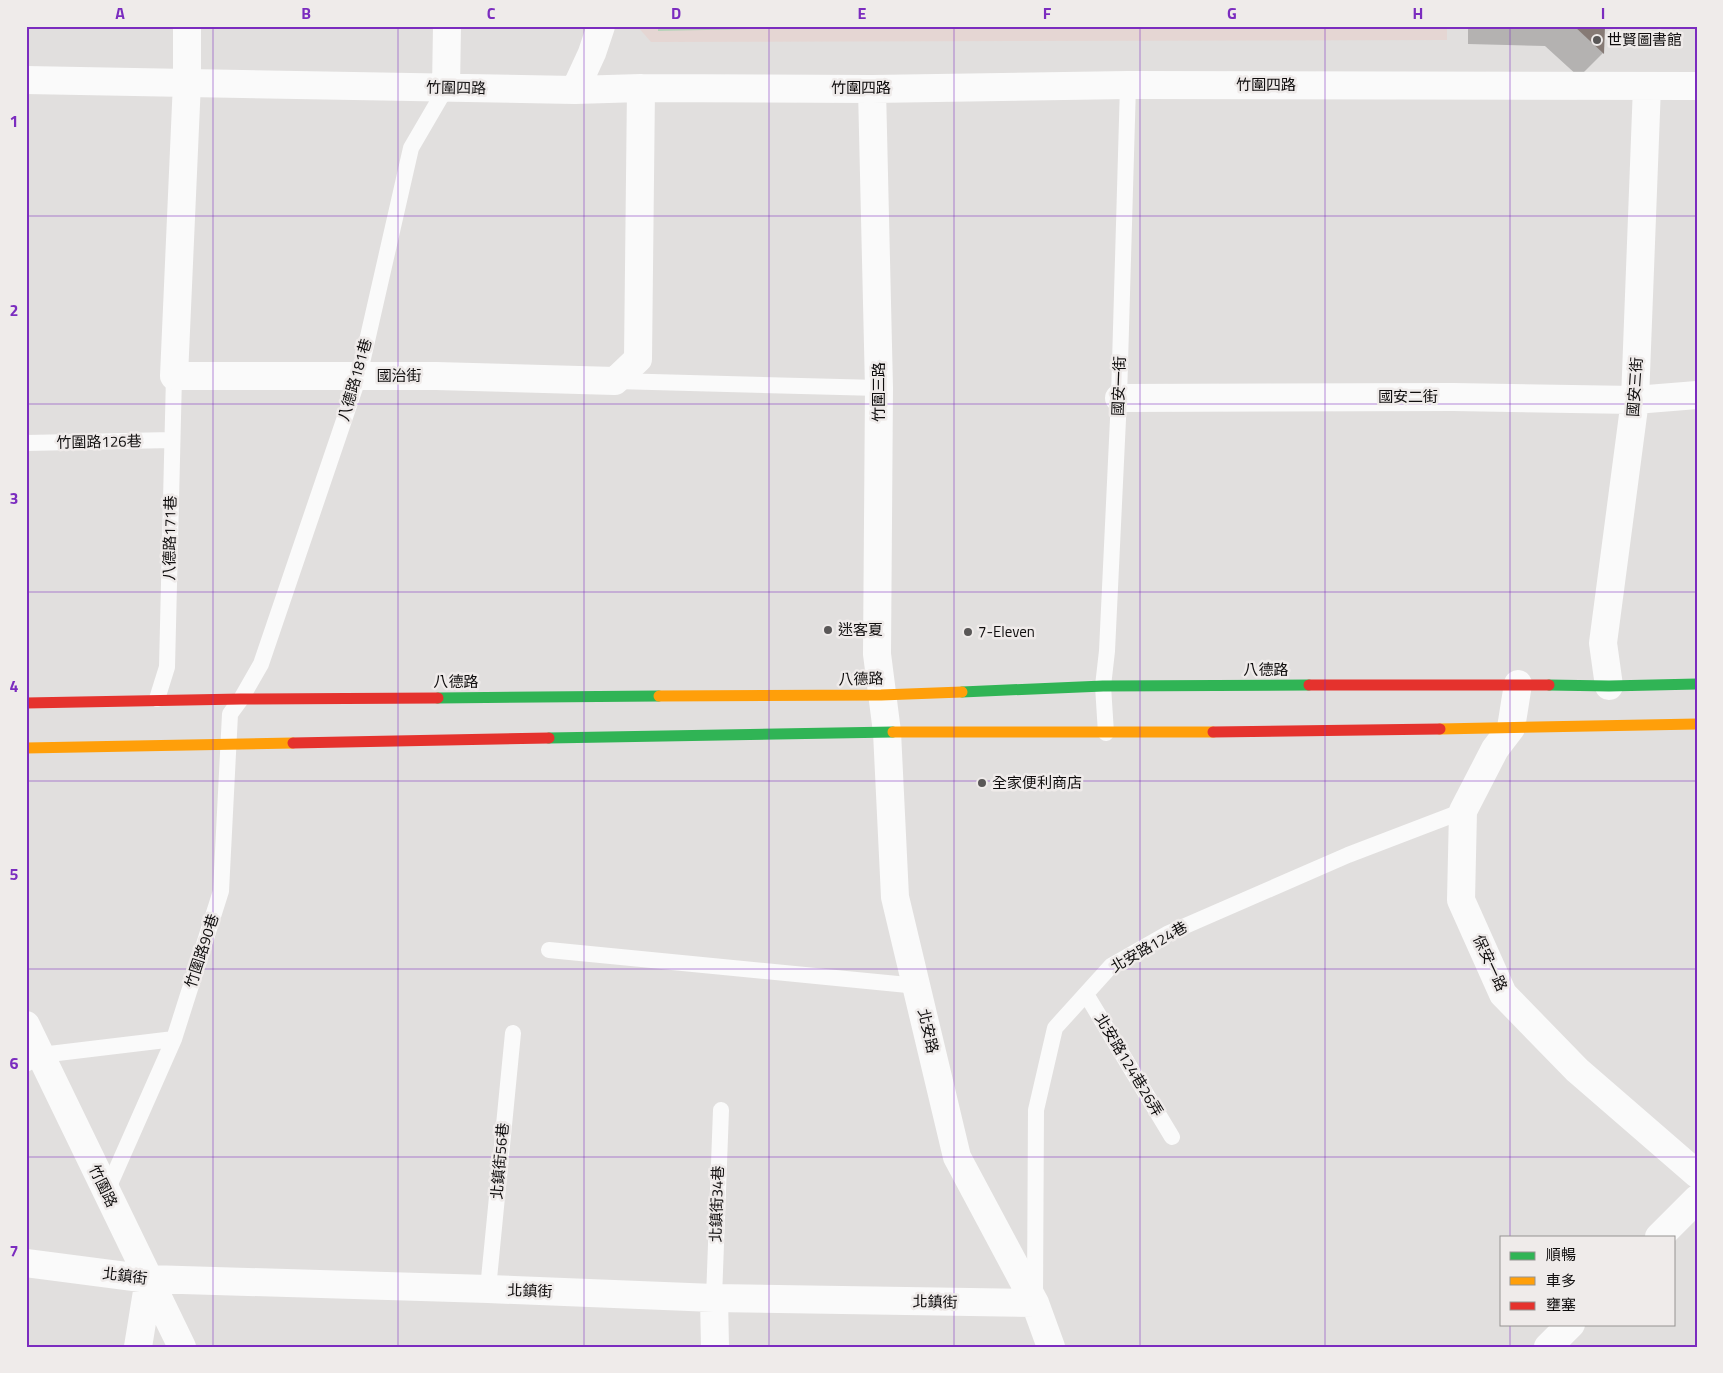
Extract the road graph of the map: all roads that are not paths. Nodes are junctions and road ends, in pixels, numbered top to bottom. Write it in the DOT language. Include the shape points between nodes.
graph roads {
  1 [pos="187,26"];
  2 [pos="447,26"];
  3 [pos="601,26"];
  4 [pos="26,80"];
  5 [pos="187,82"];
  6 [pos="1128,85"];
  7 [pos="1647,86"];
  8 [pos="1697,86"];
  9 [pos="446,88"];
  10 [pos="641,88"];
  11 [pos="872,89"];
  12 [pos="575,90"];
  13 [pos="174,376"];
  14 [pos="359,376"];
  15 [pos="615,381"];
  16 [pos="879,388"];
  17 [pos="1697,395"];
  18 [pos="1119,398"];
  19 [pos="1635,400"];
  20 [pos="172,440"];
  21 [pos="26,443"];
  22 [pos="1518,684"];
  23 [pos="1697,684"];
  24 [pos="1103,686"];
  25 [pos="1609,686"];
  26 [pos="881,694"];
  27 [pos="241,698"];
  28 [pos="157,700"];
  29 [pos="26,703"];
  30 [pos="1697,724"];
  31 [pos="1510,728"];
  32 [pos="887,732"];
  33 [pos="1106,733"];
  34 [pos="228,745"];
  35 [pos="26,748"];
  36 [pos="1463,810"];
  37 [pos="549,950"];
  38 [pos="918,986"];
  39 [pos="1086,994"];
  40 [pos="26,1024"];
  41 [pos="512,1033"];
  42 [pos="174,1039"];
  43 [pos="34,1060"];
  44 [pos="721,1110"];
  45 [pos="1172,1137"];
  46 [pos="1697,1174"];
  47 [pos="106,1193"];
  48 [pos="1697,1199"];
  49 [pos="1660,1236"];
  50 [pos="26,1263"];
  51 [pos="149,1280"];
  52 [pos="488,1289"];
  53 [pos="714,1298"];
  54 [pos="1035,1303"];
  55 [pos="1569,1326"];
  56 [pos="138,1347"];
  57 [pos="182,1347"];
  58 [pos="715,1347"];
  59 [pos="1051,1347"];
  60 [pos="1548,1347"];
  1 -- 5 [label="street"];
  2 -- 9 [label="street"];
  3 -- 12 [label="street"];
  4 -- 5 [label="street, 竹圍四路"];
  5 -- 9 [label="street, 竹圍四路"];
  5 -- 13 [label="street"];
  6 -- 7 [label="street, 竹圍四路"];
  6 -- 11 [label="street, 竹圍四路"];
  6 -- 18 [label="lane, 國安一街"];
  7 -- 8 [label="street, 竹圍四路"];
  7 -- 19 [label="street, 國安三街"];
  9 -- 12 [label="street, 竹圍四路"];
  9 -- 14 [label="lane, 八德路181巷" via="411,148"];
  10 -- 11 [label="street, 竹圍四路"];
  10 -- 12 [label="street, 竹圍四路"];
  10 -- 15 [label="street" via="638,359"];
  11 -- 16 [label="street, 竹圍三路"];
  13 -- 14 [label="street, 國治街"];
  13 -- 20 [label="lane, 八德路171巷"];
  14 -- 15 [label="street, 國治街"];
  14 -- 27 [label="lane, 八德路181巷" via="261,664"];
  15 -- 16 [label="lane"];
  16 -- 26 [label="street, 竹圍三路" via="877,654"];
  17 -- 19 [label="street, 國安二街"];
  18 -- 19 [label="street, 國安二街"];
  18 -- 24 [label="lane, 國安一街" via="1108,651"];
  19 -- 25 [label="street, 國安三街" via="1603,643"];
  20 -- 21 [label="lane, 竹圍路126巷"];
  20 -- 28 [label="lane, 八德路171巷" via="167,667"];
  22 -- 24 [label="street, 八德路"];
  22 -- 25 [label="street, 八德路"];
  22 -- 31 [label="street, 保安一路"];
  23 -- 25 [label="street, 八德路"];
  24 -- 26 [label="street, 八德路"];
  24 -- 33 [label="lane, 國安一街"];
  26 -- 27 [label="street, 八德路"];
  26 -- 32 [label="street, 北安路"];
  27 -- 28 [label="street, 八德路"];
  27 -- 34 [label="lane, 竹圍路90巷" via="230,714"];
  28 -- 29 [label="street, 八德路"];
  30 -- 31 [label="street"];
  31 -- 33 [label="street"];
  31 -- 36 [label="street, 保安一路" via="1495,749"];
  32 -- 33 [label="street"];
  32 -- 34 [label="street"];
  32 -- 38 [label="street, 北安路" via="895,896"];
  34 -- 35 [label="street"];
  34 -- 42 [label="lane, 竹圍路90巷" via="221,891"];
  36 -- 39 [label="lane, 北安路124巷" via="1348,855 1169,933 1111,966"];
  36 -- 46 [label="street, 保安一路" via="1461,900 1503,994 1577,1070"];
  37 -- 38 [label="lane"];
  38 -- 54 [label="street, 北安路" via="957,1157"];
  39 -- 45 [label="lane, 北安路124巷26弄"];
  39 -- 54 [label="lane, 北安路124巷" via="1055,1028 1036,1110"];
  40 -- 43 [label="street, 竹圍路"];
  41 -- 52 [label="lane, 北鎮街56巷"];
  42 -- 43 [label="lane"];
  42 -- 47 [label="lane, 竹圍路90巷"];
  43 -- 47 [label="street, 竹圍路"];
  44 -- 53 [label="lane, 北鎮街34巷"];
  47 -- 51 [label="street, 竹圍路"];
  48 -- 49 [label="street"];
  50 -- 51 [label="street, 北鎮街"];
  51 -- 52 [label="street, 北鎮街"];
  51 -- 56 [label="street"];
  51 -- 57 [label="street, 竹圍路"];
  52 -- 53 [label="street, 北鎮街"];
  53 -- 54 [label="street, 北鎮街"];
  53 -- 58 [label="street"];
  54 -- 59 [label="street, 北安路"];
  55 -- 60 [label="street"];
}
